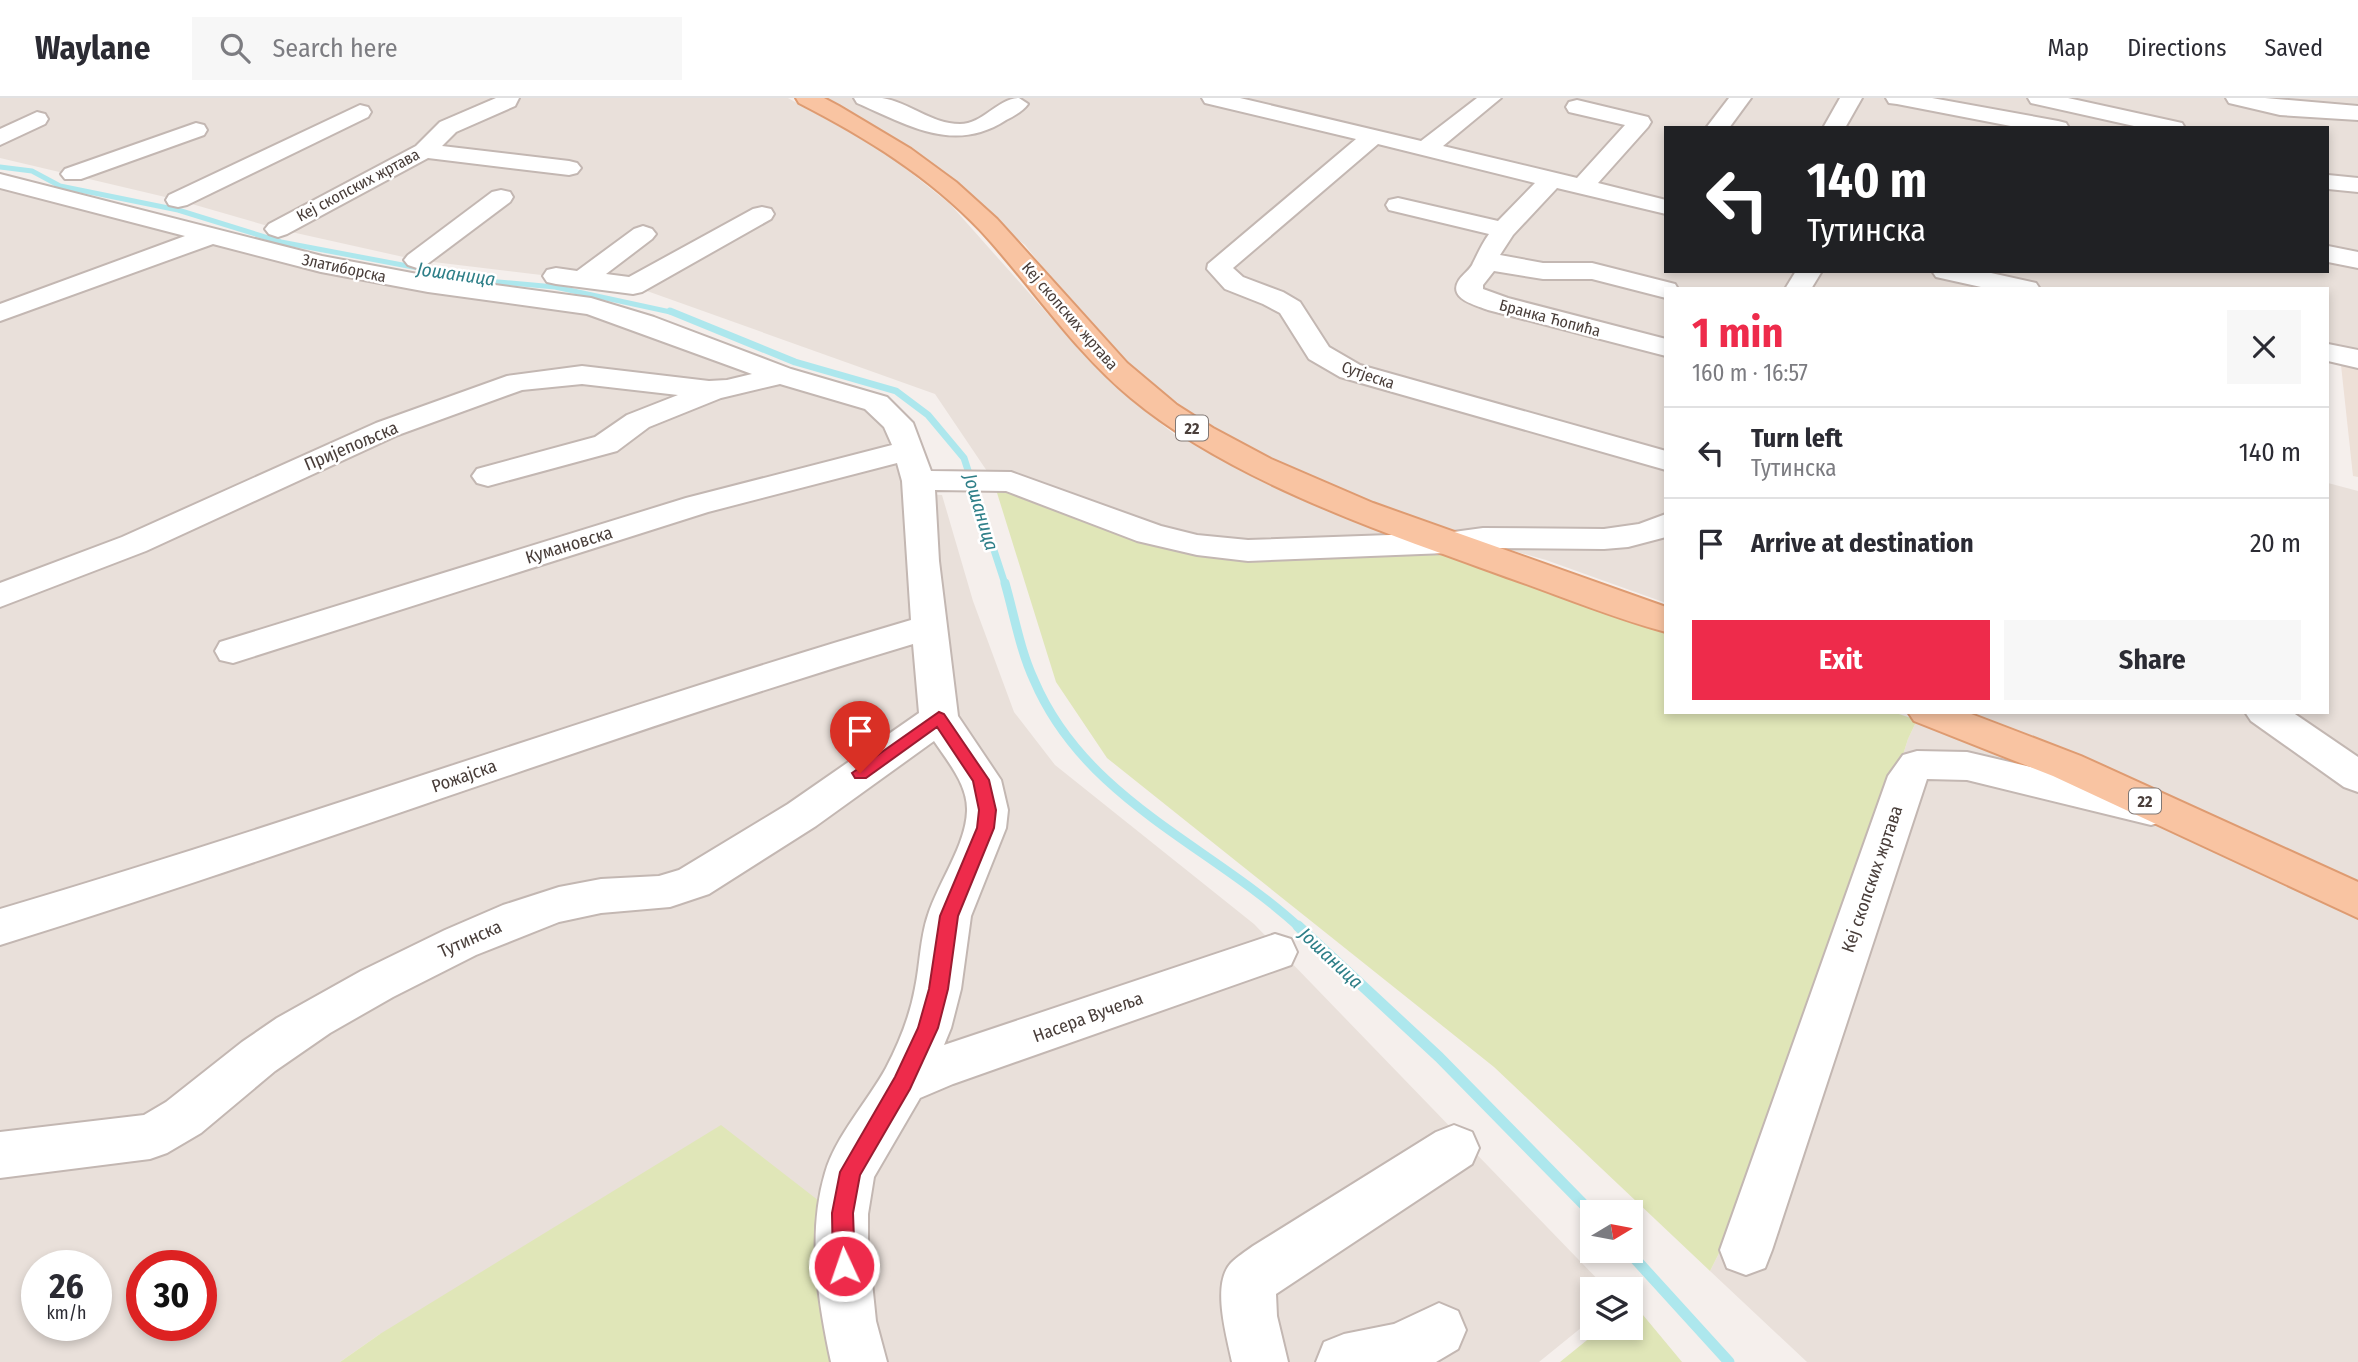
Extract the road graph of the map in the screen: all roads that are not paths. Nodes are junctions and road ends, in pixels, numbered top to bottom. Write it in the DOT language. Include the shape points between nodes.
graph roads {
  1 [pos="508,98"];
  2 [pos="807,98"];
  3 [pos="865,98"];
  4 [pos="1213,98"];
  5 [pos="1490,98"];
  6 [pos="1740,98"];
  7 [pos="1851,98"];
  8 [pos="1897,98"];
  9 [pos="2039,98"];
  10 [pos="2237,98"];
  11 [pos="1257,102"];
  12 [pos="1582,102"];
  13 [pos="1017,104"];
  14 [pos="1335,105"];
  15 [pos="2005,107"];
  16 [pos="360,112"];
  17 [pos="903,113"];
  18 [pos="2358,113"];
  19 [pos="37,119"];
  20 [pos="1312,120"];
  21 [pos="1719,126"];
  22 [pos="1835,126"];
  23 [pos="2053,126"];
  24 [pos="2165,126"];
  25 [pos="196,130"];
  26 [pos="868,131"];
  27 [pos="1374,135"];
  28 [pos="1427,148"];
  29 [pos="424,151"];
  30 [pos="3,159"];
  31 [pos="48,168"];
  32 [pos="569,168"];
  33 [pos="73,174"];
  34 [pos="1553,178"];
  35 [pos="2329,183"];
  36 [pos="2358,185"];
  37 [pos="1583,186"];
  38 [pos="128,197"];
  39 [pos="501,197"];
  40 [pos="178,200"];
  41 [pos="1398,205"];
  42 [pos="1664,206"];
  43 [pos="762,214"];
  44 [pos="253,222"];
  45 [pos="213,223"];
  46 [pos="278,229"];
  47 [pos="643,234"];
  48 [pos="1494,247"];
  49 [pos="2329,254"];
  50 [pos="417,260"];
  51 [pos="2358,260"];
  52 [pos="1964,273"];
  53 [pos="583,279"];
  54 [pos="2019,287"];
  55 [pos="1664,289"];
  56 [pos="0,313"];
  57 [pos="644,323"];
  58 [pos="1664,347"];
  59 [pos="2329,353"];
  60 [pos="2358,359"];
  61 [pos="781,375"];
  62 [pos="719,390"];
  63 [pos="916,458"];
  64 [pos="1664,460"];
  65 [pos="488,476"];
  66 [pos="993,480"];
  67 [pos="1664,525"];
  68 [pos="1443,543"];
  69 [pos="0,596"];
  70 [pos="1664,619"];
  71 [pos="929,627"];
  72 [pos="233,651"];
  73 [pos="1932,714"];
  74 [pos="2267,714"];
  75 [pos="939,718"];
  76 [pos="2358,777"];
  77 [pos="2180,817"];
  78 [pos="2358,901"];
  79 [pos="0,927"];
  80 [pos="1275,952"];
  81 [pos="903,1083"];
  82 [pos="1454,1148"];
  83 [pos="0,1155"];
  84 [pos="1746,1250"];
  85 [pos="1439,1331"];
  86 [pos="859,1362"];
  87 [pos="1260,1362"];
  88 [pos="1344,1362"];
  1 -- 29 [label="street, Кеј скопских жртава" via="448,127"];
  2 -- 26 [label="main road, Кеј скопских жртава / 22"];
  3 -- 17 [label="street"];
  4 -- 11 [label="street"];
  5 -- 28 [label="street"];
  6 -- 21 [label="street"];
  7 -- 22 [label="street"];
  8 -- 15 [label="street"];
  9 -- 24 [label="street"];
  10 -- 18 [label="street" via="2280,108"];
  11 -- 20 [label="street"];
  12 -- 37 [label="street" via="1640,122"];
  13 -- 17 [label="street" via="963,131"];
  14 -- 20 [label="street"];
  15 -- 23 [label="street"];
  16 -- 40 [label="street"];
  17 -- 26 [label="street"];
  19 -- 30 [label="street"];
  20 -- 27 [label="street"];
  25 -- 33 [label="street"];
  26 -- 68 [label="main road, Кеј скопских жртава / 22" via="965,202 1104,357 1167,412 1261,467"];
  27 -- 28 [label="street"];
  27 -- 64 [label="street, Сутјеска" via="1221,264 1227,279 1290,308 1319,353 1350,371"];
  28 -- 34 [label="street"];
  29 -- 32 [label="street"];
  29 -- 46 [label="street, Кеј скопских жртава"];
  30 -- 38 [label="street, Златиборска"];
  31 -- 33 [label="street"];
  33 -- 38 [label="street"];
  34 -- 37 [label="street"];
  34 -- 48 [label="street"];
  35 -- 36 [label="street"];
  37 -- 42 [label="street"];
  38 -- 40 [label="street"];
  38 -- 45 [label="street, Златиборска"];
  39 -- 50 [label="street"];
  40 -- 45 [label="street"];
  41 -- 48 [label="street"];
  43 -- 53 [label="street, Кеј скопских жртава" via="633,286"];
  44 -- 46 [label="street, Кеј скопских жртава"];
  45 -- 56 [label="street"];
  45 -- 57 [label="street, Златиборска" via="388,277 592,306"];
  46 -- 50 [label="street, Кеј скопских жртава"];
  47 -- 53 [label="street"];
  48 -- 55 [label="street" via="1502,263 1543,271 1592,271"];
  48 -- 58 [label="street, Бранка Ћопића" via="1470,284 1475,296"];
  49 -- 51 [label="street"];
  50 -- 53 [label="street, Кеј скопских жртава"];
  52 -- 54 [label="street"];
  57 -- 61 [label="street, Пријепољска"];
  59 -- 60 [label="street"];
  61 -- 62 [label="street, Пријепољска"];
  61 -- 63 [label="street, Пријепољска" via="864,398 885,410"];
  62 -- 65 [label="street, Пријепољска" via="638,421 607,443"];
  62 -- 69 [label="street, Пријепољска" via="582,375 517,382 387,429 134,544"];
  63 -- 66 [label="street, Кумановска"];
  63 -- 71 [label="street"];
  63 -- 72 [label="street, Кумановска" via="697,505"];
  66 -- 68 [label="street, Кеј скопских жртава" via="1031,489 1128,527 1199,546 1308,550"];
  67 -- 68 [label="street" via="1632,536 1482,538"];
  68 -- 70 [label="main road, Кеј скопских жртава / 22"];
  71 -- 75 [label="street"];
  71 -- 79 [label="street, Рожајска" via="725,688 178,873"];
  73 -- 77 [label="main road, Кеј скопских жртава / 22" via="2067,766"];
  74 -- 76 [label="street"];
  75 -- 81 [label="street" via="981,780 988,810 949,916 934,1011"];
  75 -- 83 [label="street, Тутинска" via="802,815 676,891 601,896 551,907 498,926 392,976 273,1046 166,1130 150,1137"];
  77 -- 78 [label="main road, Кеј скопских жртава / 22"];
  77 -- 84 [label="street, Кеј скопских жртава" via="1966,766 1917,765 1908,776"];
  80 -- 81 [label="street, Насера Вучеља"];
  81 -- 86 [label="street" via="850,1172 842,1213 849,1321"];
  82 -- 87 [label="street" via="1248,1283"];
  85 -- 88 [label="street" via="1385,1357"];
}
